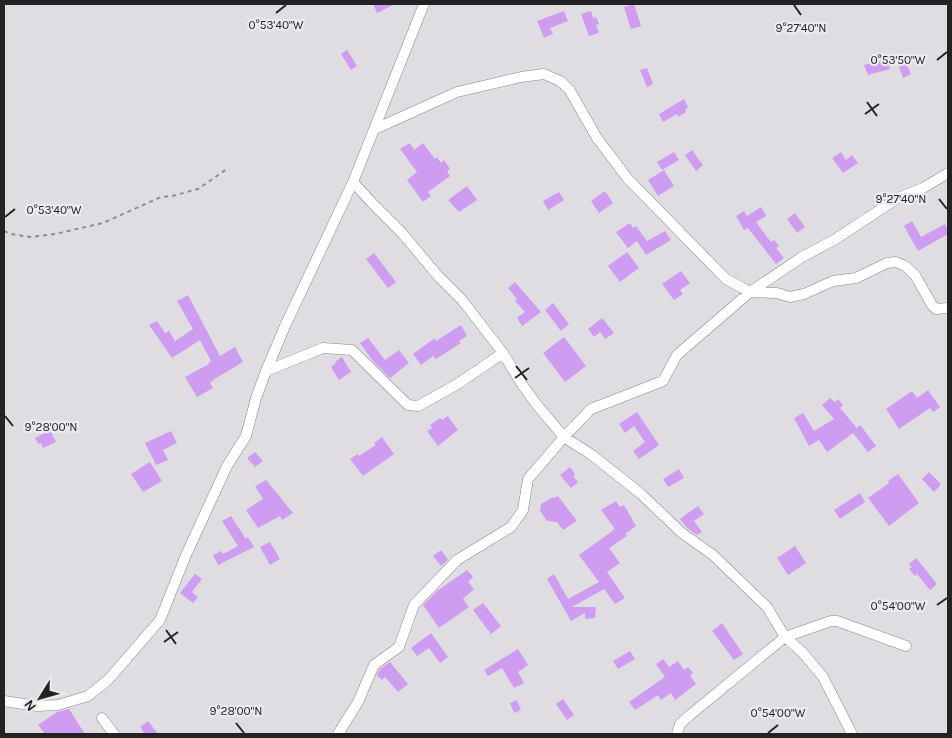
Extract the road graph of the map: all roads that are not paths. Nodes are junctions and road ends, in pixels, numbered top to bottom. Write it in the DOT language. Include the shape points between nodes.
graph roads {
  1 [pos="424,4"];
  2 [pos="375,129"];
  3 [pos="948,173"];
  4 [pos="353,182"];
  5 [pos="750,292"];
  6 [pos="948,308"];
  7 [pos="503,353"];
  8 [pos="266,371"];
  9 [pos="564,437"];
  10 [pos="785,636"];
  11 [pos="906,646"];
  12 [pos="4,701"];
  13 [pos="102,718"];
  14 [pos="114,734"];
  15 [pos="338,734"];
  16 [pos="677,734"];
  17 [pos="852,734"];
  1 -- 2 [label="street"];
  2 -- 4 [label="street"];
  2 -- 5 [label="street" via="457,92 521,76 544,74 569,89 597,138 628,179 726,279"];
  3 -- 5 [label="street" via="898,198"];
  4 -- 7 [label="street" via="462,300"];
  4 -- 8 [label="street"];
  5 -- 6 [label="street" via="790,297 833,281 856,278 896,262 915,275 936,309"];
  5 -- 9 [label="street" via="677,354 663,381 591,409"];
  7 -- 8 [label="street" via="418,406 408,405 352,350 323,348"];
  7 -- 9 [label="street" via="526,390"];
  8 -- 12 [label="street" via="246,436 227,466 160,620 108,680 88,696 58,705"];
  9 -- 10 [label="street" via="592,455 641,494 682,533 713,555 767,607"];
  9 -- 15 [label="street" via="528,479 523,510 511,527 457,560 414,605 399,646 374,666 358,702"];
  10 -- 11 [label="street" via="837,621"];
  10 -- 16 [label="street" via="680,724"];
  10 -- 17 [label="street" via="823,677"];
  13 -- 14 [label="street"];
}
